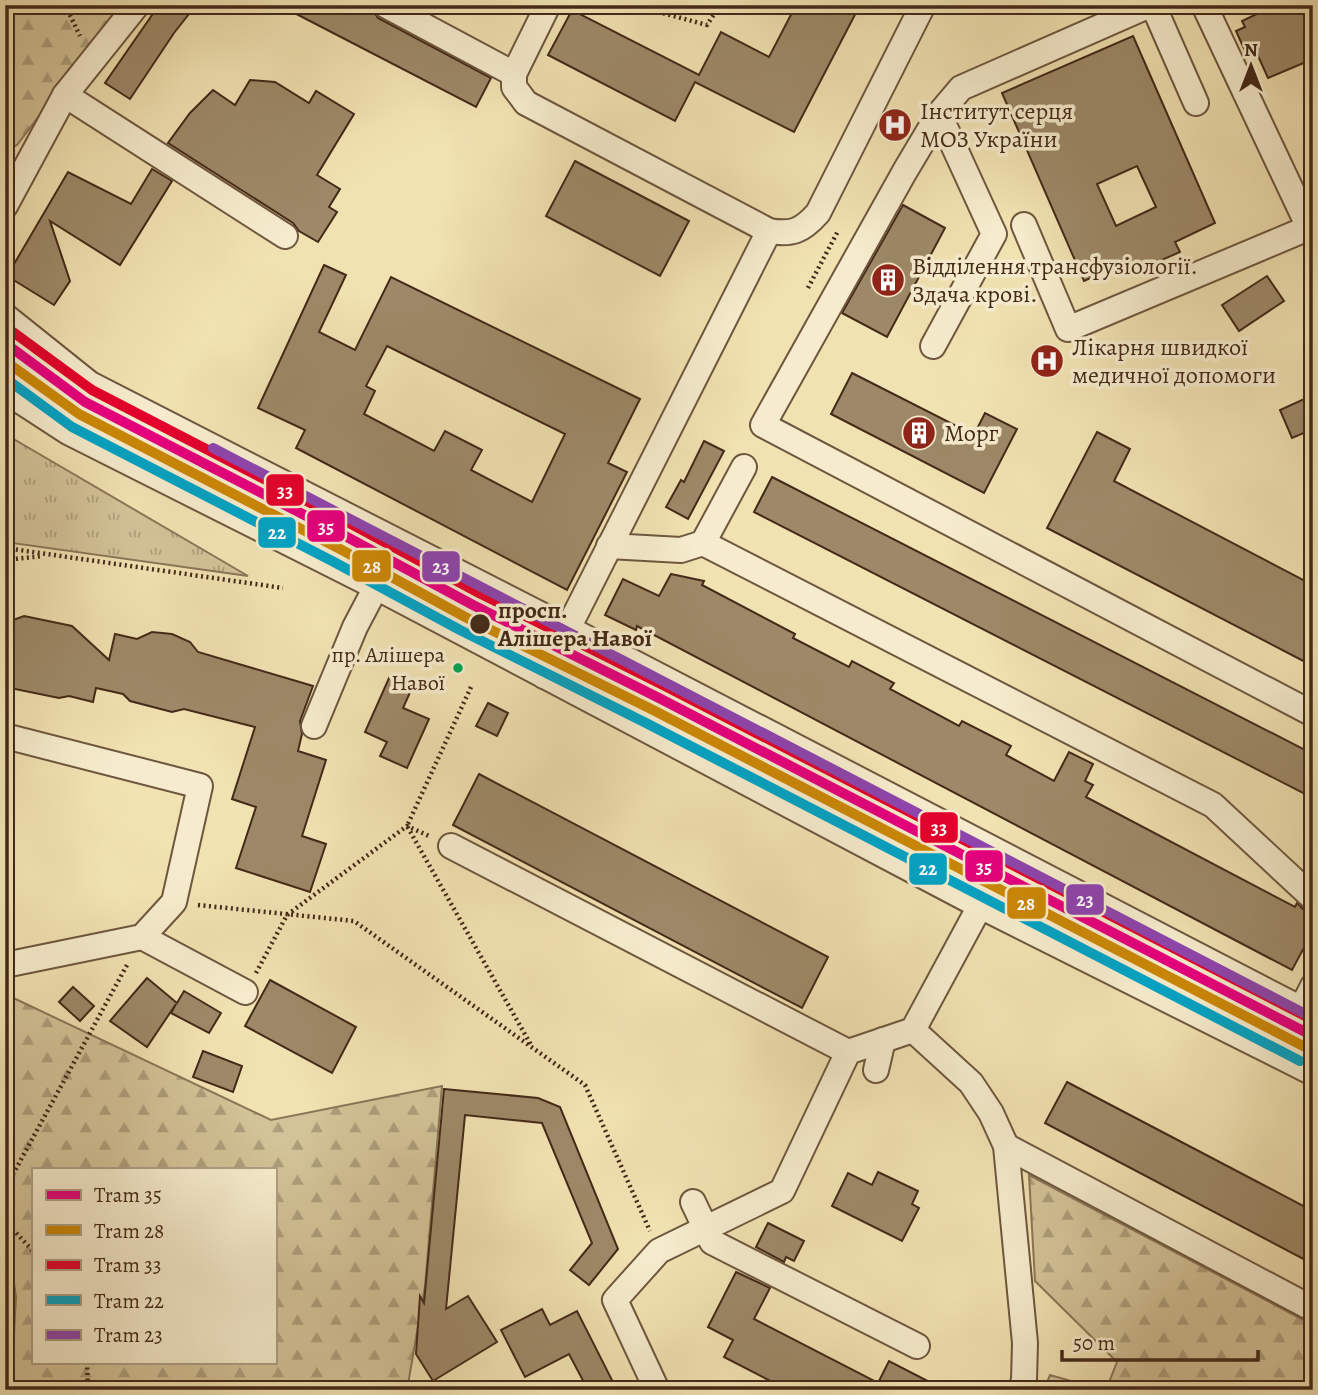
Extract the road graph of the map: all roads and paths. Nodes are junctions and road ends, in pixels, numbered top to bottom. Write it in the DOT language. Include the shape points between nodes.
graph roads {
  1 [pos="65,5"];
  2 [pos="137,5"];
  3 [pos="385,5"];
  4 [pos="548,5"];
  5 [pos="643,5"];
  6 [pos="720,5"];
  7 [pos="923,5"];
  8 [pos="1152,5"];
  9 [pos="1204,5"];
  10 [pos="653,8"];
  11 [pos="92,61"];
  12 [pos="514,74"];
  13 [pos="65,95"];
  14 [pos="1196,103"];
  15 [pos="939,114"];
  16 [pos="5,206"];
  17 [pos="1024,225"];
  18 [pos="1312,230"];
  19 [pos="769,231"];
  20 [pos="285,236"];
  21 [pos="5,316"];
  22 [pos="933,346"];
  23 [pos="5,391"];
  24 [pos="744,467"];
  25 [pos="703,543"];
  26 [pos="609,546"];
  27 [pos="5,548"];
  28 [pos="51,555"];
  29 [pos="5,560"];
  30 [pos="283,587"];
  31 [pos="376,587"];
  32 [pos="569,629"];
  33 [pos="544,676"];
  34 [pos="1313,714"];
  35 [pos="314,726"];
  36 [pos="5,736"];
  37 [pos="407,826"];
  38 [pos="451,846"];
  39 [pos="1313,898"];
  40 [pos="174,902"];
  41 [pos="980,905"];
  42 [pos="287,915"];
  43 [pos="142,937"];
  44 [pos="5,965"];
  45 [pos="1313,986"];
  46 [pos="245,992"];
  47 [pos="1307,1012"];
  48 [pos="913,1030"];
  49 [pos="883,1040"];
  50 [pos="848,1052"];
  51 [pos="1278,1055"];
  52 [pos="876,1070"];
  53 [pos="1313,1073"];
  54 [pos="1006,1146"];
  55 [pos="5,1189"];
  56 [pos="693,1202"];
  57 [pos="5,1221"];
  58 [pos="706,1228"];
  59 [pos="32,1250"];
  60 [pos="659,1251"];
  61 [pos="1313,1309"];
  62 [pos="918,1346"];
  63 [pos="87,1364"];
  64 [pos="88,1390"];
  65 [pos="657,1390"];
  66 [pos="1021,1390"];
  1 -- 11 [label="path"];
  2 -- 11 [label="street"];
  3 -- 12 [label="street"];
  4 -- 12 [label="street"];
  5 -- 10 [label="path"];
  6 -- 10 [label="path" via="707,25"];
  7 -- 19 [label="street" via="818,213 806,226 785,234"];
  8 -- 14 [label="street"];
  8 -- 15 [label="street" via="961,88"];
  9 -- 18 [label="street"];
  11 -- 13 [label="street"];
  12 -- 19 [label="street" via="514,86 526,103"];
  13 -- 16 [label="street"];
  13 -- 20 [label="street"];
  15 -- 22 [label="street" via="994,234"];
  15 -- 34 [label="street" via="763,425"];
  17 -- 18 [label="street" via="1068,329"];
  19 -- 26 [label="street"];
  21 -- 32 [label="street" via="90,384"];
  23 -- 31 [label="street" via="68,432"];
  24 -- 25 [label="street"];
  25 -- 26 [label="street" via="681,550"];
  25 -- 39 [label="street" via="1213,805"];
  26 -- 32 [label="street"];
  27 -- 28 [label="path"];
  28 -- 29 [label="path"];
  28 -- 30 [label="path"];
  31 -- 33 [label="street"];
  31 -- 35 [label="street"];
  32 -- 33 [label="street"];
  32 -- 47 [label="street"];
  33 -- 41 [label="street"];
  36 -- 40 [label="street" via="201,786"];
  37 -- 42 [label="path"];
  38 -- 50 [label="street"];
  40 -- 42 [label="path"];
  40 -- 43 [label="street"];
  41 -- 48 [label="street"];
  41 -- 51 [label="street"];
  42 -- 46 [label="path"];
  42 -- 60 [label="path" via="354,921 585,1086"];
  43 -- 44 [label="street"];
  43 -- 46 [label="street"];
  43 -- 55 [label="path"];
  45 -- 47 [label="street"];
  47 -- 51 [label="street"];
  48 -- 49 [label="street"];
  48 -- 54 [label="street" via="971,1083"];
  49 -- 50 [label="street"];
  49 -- 52 [label="street"];
  50 -- 58 [label="street" via="782,1191"];
  51 -- 53 [label="street"];
  54 -- 61 [label="street"];
  54 -- 66 [label="street" via="1025,1343"];
  56 -- 58 [label="street"];
  57 -- 59 [label="path"];
  58 -- 60 [label="street"];
  58 -- 62 [label="street" via="712,1242"];
  60 -- 65 [label="street" via="615,1300"];
  63 -- 64 [label="path"];
}
